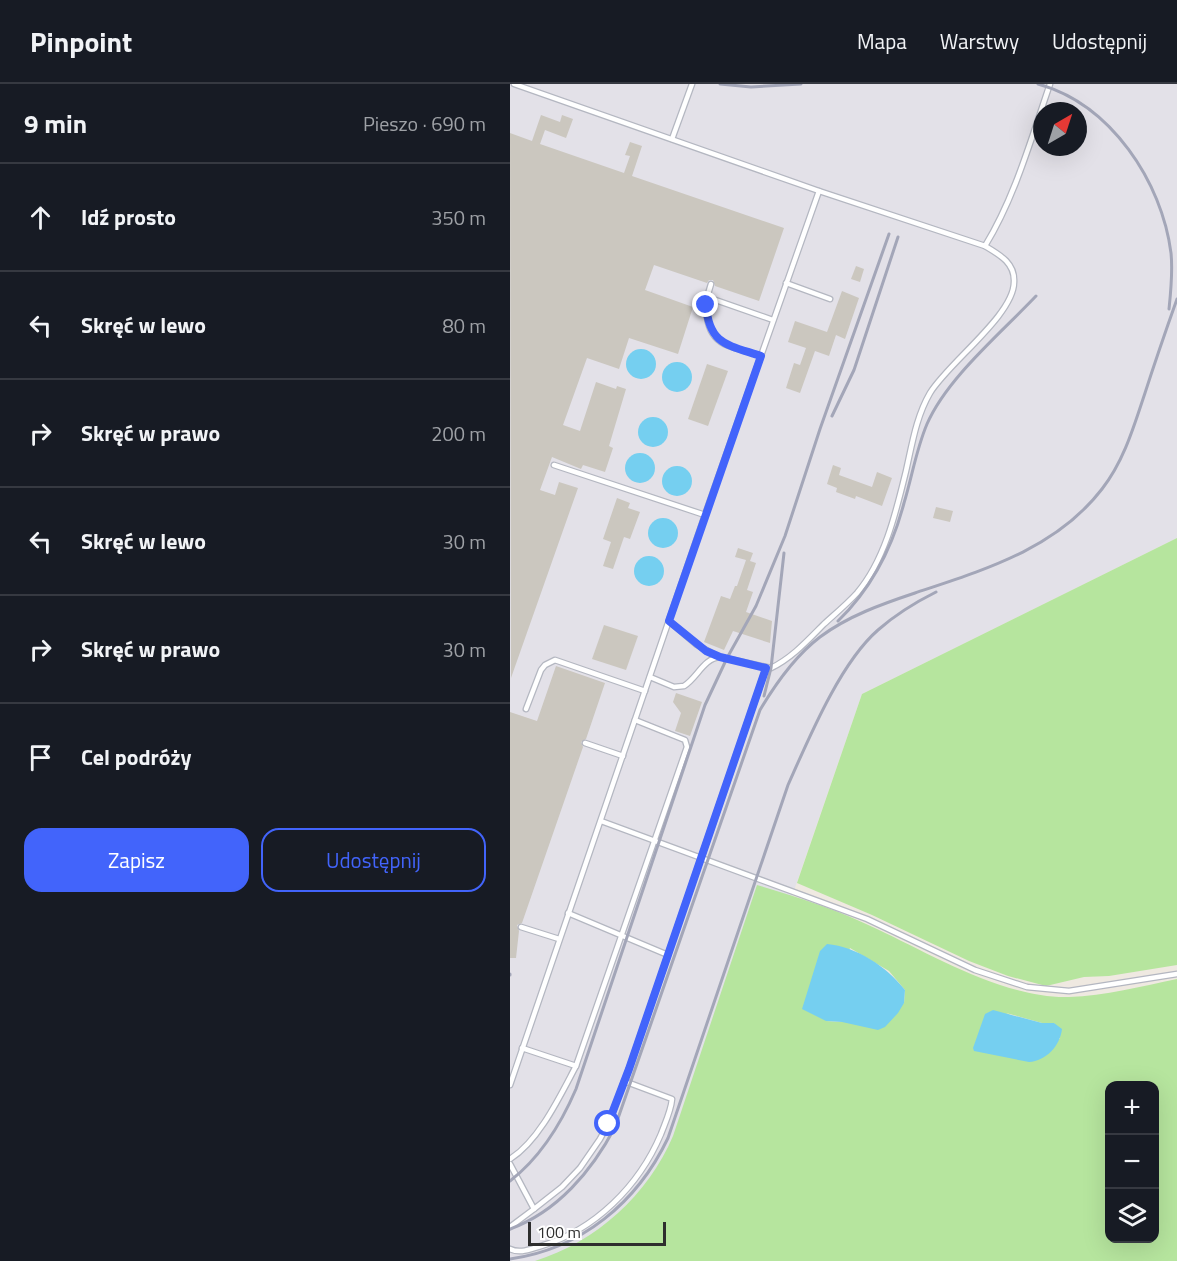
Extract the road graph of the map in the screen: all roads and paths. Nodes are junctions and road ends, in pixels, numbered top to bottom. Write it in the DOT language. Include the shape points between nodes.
graph roads {
  1 [pos="514,84"];
  2 [pos="692,84"];
  3 [pos="1050,84"];
  4 [pos="672,139"];
  5 [pos="819,191"];
  6 [pos="985,246"];
  7 [pos="786,283"];
  8 [pos="711,284"];
  9 [pos="706,297"];
  10 [pos="830,299"];
  11 [pos="773,320"];
  12 [pos="761,356"];
  13 [pos="554,465"];
  14 [pos="705,515"];
  15 [pos="669,621"];
  16 [pos="720,657"];
  17 [pos="766,668"];
  18 [pos="650,677"];
  19 [pos="645,691"];
  20 [pos="526,709"];
  21 [pos="635,720"];
  22 [pos="585,743"];
  23 [pos="623,756"];
  24 [pos="601,820"];
  25 [pos="654,840"];
  26 [pos="701,858"];
  27 [pos="568,913"];
  28 [pos="521,927"];
  29 [pos="622,935"];
  30 [pos="559,939"];
  31 [pos="668,955"];
  32 [pos="1177,975"];
  33 [pos="522,1048"];
  34 [pos="576,1066"];
  35 [pos="624,1081"];
  36 [pos="510,1085"];
  37 [pos="510,1159"];
  38 [pos="510,1164"];
  39 [pos="534,1209"];
  40 [pos="510,1227"];
  41 [pos="510,1249"];
  1 -- 4 [label="lane"];
  2 -- 4 [label="lane"];
  3 -- 6 [label="lane" via="1010,199"];
  4 -- 5 [label="lane"];
  5 -- 6 [label="lane"];
  5 -- 7 [label="lane"];
  6 -- 17 [label="lane" via="1011,266 1013,292 999,316 930,394 915,430 879,558 856,594 797,650"];
  7 -- 10 [label="lane"];
  7 -- 11 [label="lane"];
  8 -- 9 [label="lane"];
  9 -- 11 [label="lane"];
  9 -- 12 [label="lane" via="707,317 714,336 726,345"];
  11 -- 12 [label="lane"];
  12 -- 14 [label="lane"];
  13 -- 14 [label="lane"];
  14 -- 15 [label="lane"];
  15 -- 16 [label="lane" via="697,645"];
  15 -- 18 [label="lane"];
  16 -- 17 [label="lane"];
  16 -- 18 [label="lane" via="708,662 684,686 674,687"];
  17 -- 26 [label="lane"];
  18 -- 19 [label="lane"];
  19 -- 20 [label="lane" via="555,660 541,670"];
  19 -- 21 [label="lane"];
  21 -- 23 [label="lane"];
  21 -- 25 [label="lane" via="687,743"];
  22 -- 23 [label="lane"];
  23 -- 24 [label="lane"];
  24 -- 25 [label="lane"];
  24 -- 27 [label="lane"];
  25 -- 26 [label="lane"];
  25 -- 29 [label="lane"];
  26 -- 31 [label="lane"];
  26 -- 32 [label="lane" via="867,919 975,970 1027,987 1069,991"];
  27 -- 29 [label="lane"];
  27 -- 30 [label="lane"];
  28 -- 30 [label="lane"];
  29 -- 31 [label="lane"];
  29 -- 34 [label="lane"];
  30 -- 33 [label="lane"];
  31 -- 35 [label="lane"];
  33 -- 34 [label="lane"];
  33 -- 36 [label="lane"];
  34 -- 37 [label="lane" via="531,1140"];
  35 -- 39 [label="lane" via="608,1124 591,1154 562,1187"];
  35 -- 41 [label="lane" via="668,1096 672,1101 656,1145 637,1176 613,1203 581,1228 554,1242 516,1252"];
  38 -- 39 [label="lane"];
  39 -- 40 [label="lane"];
}
